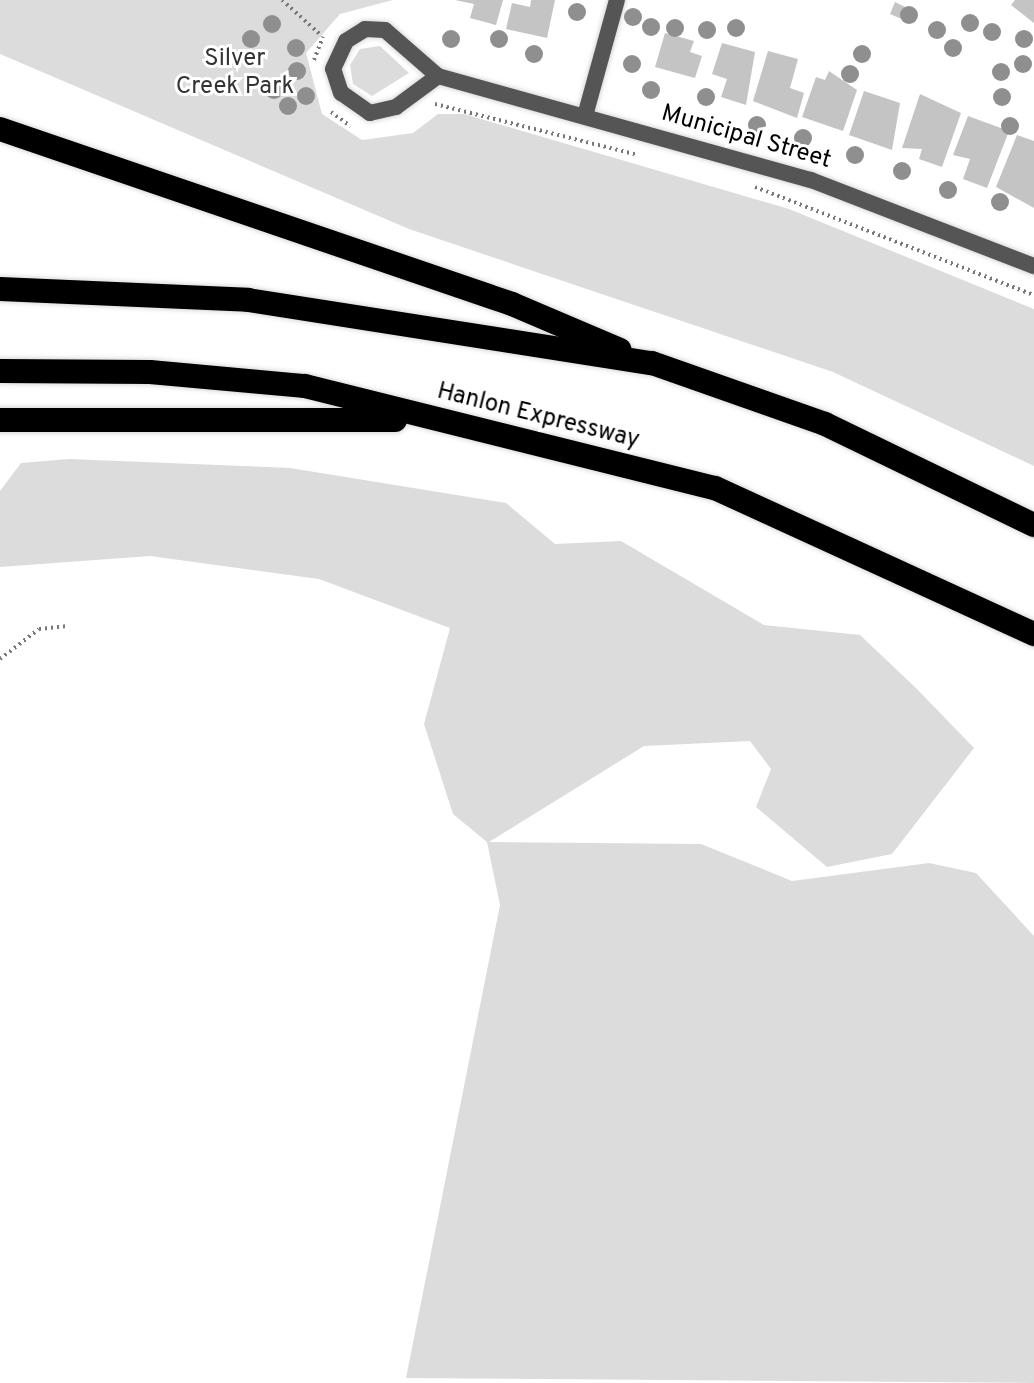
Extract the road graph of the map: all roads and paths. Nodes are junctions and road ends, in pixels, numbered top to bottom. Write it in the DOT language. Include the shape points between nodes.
graph roads {
  1 [pos="282,0"];
  2 [pos="291,0"];
  3 [pos="617,0"];
  4 [pos="292,7"];
  5 [pos="313,72"];
  6 [pos="438,76"];
  7 [pos="320,99"];
  8 [pos="428,107"];
  9 [pos="585,116"];
  10 [pos="0,129"];
  11 [pos="366,130"];
  12 [pos="653,159"];
  13 [pos="742,183"];
  14 [pos="1034,266"];
  15 [pos="0,289"];
  16 [pos="1034,295"];
  17 [pos="652,363"];
  18 [pos="0,371"];
  19 [pos="0,420"];
  20 [pos="434,421"];
  21 [pos="1034,525"];
  22 [pos="69,626"];
  23 [pos="1034,634"];
  24 [pos="0,659"];
  1 -- 4 [label="path"];
  2 -- 4 [label="path"];
  3 -- 9 [label="street"];
  4 -- 5 [label="path" via="323,37"];
  6 -- 6 [label="street, Municipal Street" via="396,107 370,113 341,93 333,69 346,41 375,28 395,34"];
  6 -- 9 [label="street, Municipal Street"];
  7 -- 11 [label="path" via="340,120"];
  8 -- 12 [label="path" via="447,102"];
  9 -- 14 [label="street, Municipal Street" via="811,180"];
  10 -- 17 [label="highway" via="512,304"];
  13 -- 16 [label="path"];
  15 -- 17 [label="highway" via="248,300"];
  17 -- 21 [label="highway" via="825,424"];
  18 -- 20 [label="highway, Hanlon Expressway" via="150,372 305,386"];
  19 -- 20 [label="highway"];
  20 -- 23 [label="highway, Hanlon Expressway" via="715,488"];
  22 -- 24 [label="path" via="39,629"];
}
